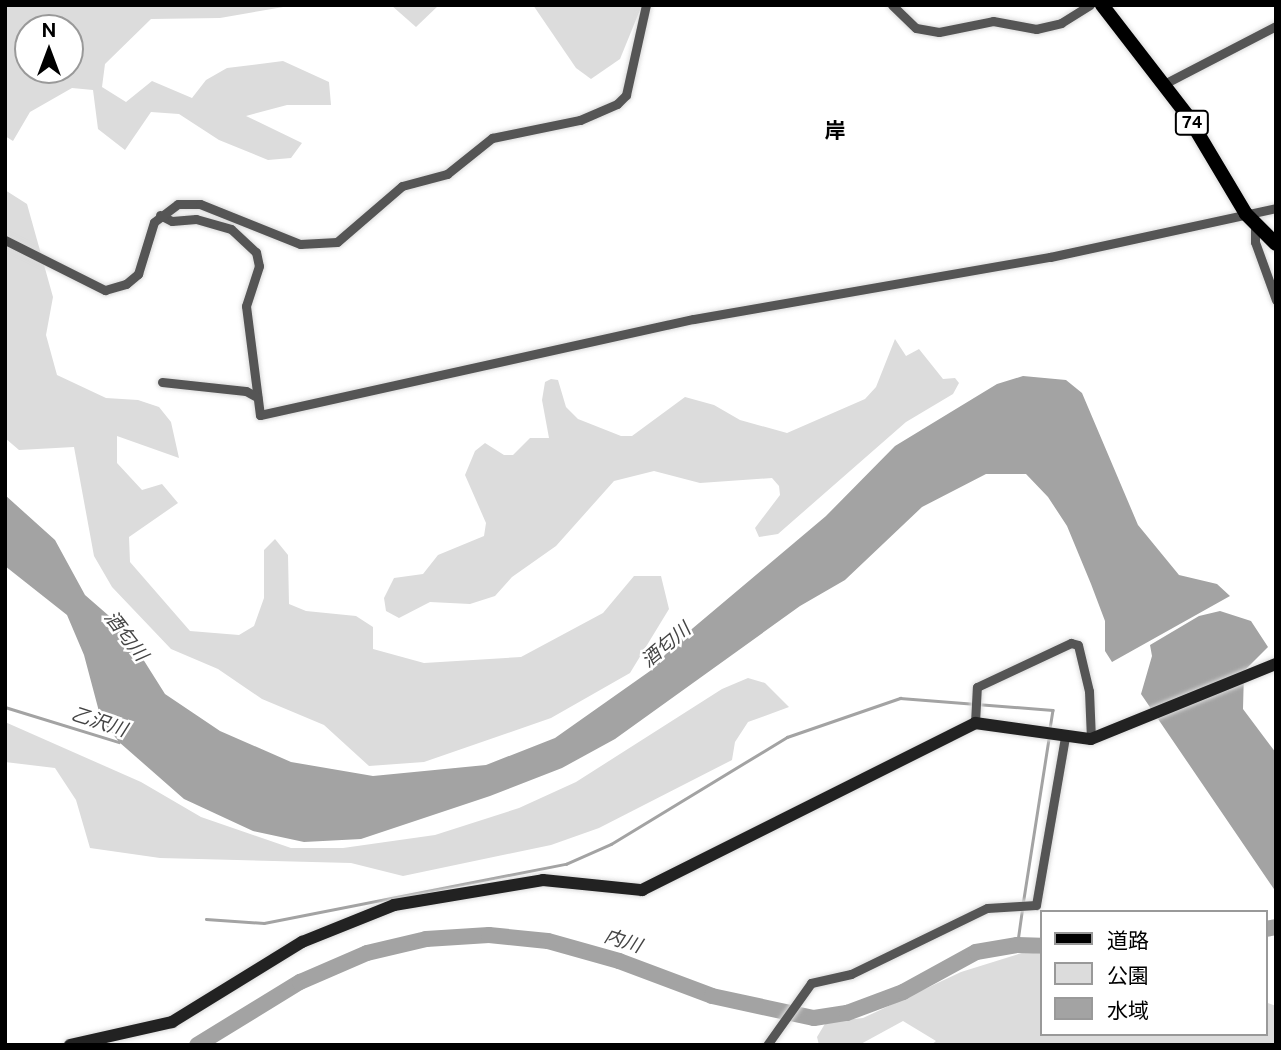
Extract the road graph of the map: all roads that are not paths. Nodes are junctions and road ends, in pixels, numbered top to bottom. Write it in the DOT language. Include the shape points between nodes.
graph roads {
  1 [pos="646,5"];
  2 [pos="892,5"];
  3 [pos="1090,5"];
  4 [pos="1102,5"];
  5 [pos="1276,26"];
  6 [pos="1164,85"];
  7 [pos="1276,208"];
  8 [pos="160,215"];
  9 [pos="1251,219"];
  10 [pos="5,240"];
  11 [pos="1276,244"];
  12 [pos="1276,300"];
  13 [pos="162,382"];
  14 [pos="257,397"];
  15 [pos="1276,664"];
  16 [pos="974,719"];
  17 [pos="1065,737"];
  18 [pos="1090,737"];
  19 [pos="70,1045"];
  20 [pos="767,1045"];
  1 -- 8 [label="street" via="628,86 617,104 580,120 492,138 447,174 402,187 337,242 300,244 193,202 178,204"];
  2 -- 3 [label="street" via="916,28 939,32 993,21 1036,29 1061,23"];
  4 -- 6 [label="main road, 74"];
  5 -- 6 [label="street"];
  6 -- 9 [label="main road, 74"];
  7 -- 9 [label="street"];
  8 -- 10 [label="street" via="138,274 111,289 92,287"];
  8 -- 14 [label="street" via="172,221 196,219 231,229 256,252 259,265 246,306"];
  9 -- 11 [label="main road, 74"];
  9 -- 12 [label="street"];
  9 -- 14 [label="street" via="694,319 260,415"];
  13 -- 14 [label="street" via="246,391"];
  15 -- 18 [label="street"];
  16 -- 17 [label="street"];
  16 -- 18 [label="street" via="977,687 1071,643 1079,645 1089,691"];
  16 -- 19 [label="street" via="642,890 543,880 394,905 302,942 172,1022"];
  17 -- 18 [label="street"];
  17 -- 20 [label="street" via="1036,905 987,908 851,974 811,983"];
}
